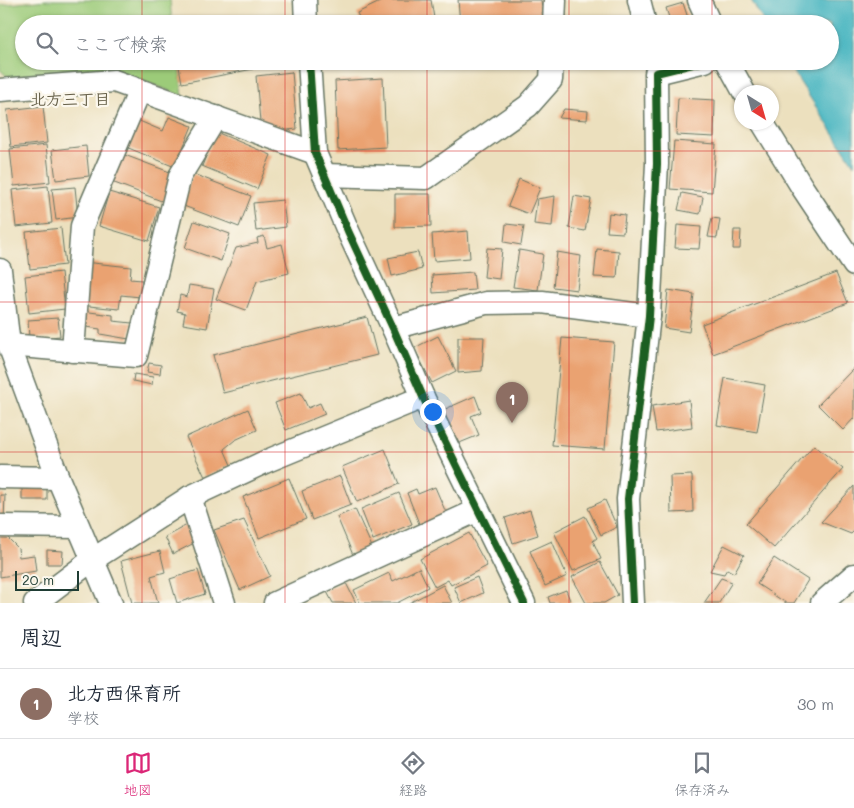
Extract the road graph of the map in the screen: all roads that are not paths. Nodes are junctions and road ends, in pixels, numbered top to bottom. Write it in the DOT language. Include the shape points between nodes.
graph roads {
  1 [pos="305,0"];
  2 [pos="555,0"];
  3 [pos="639,0"];
  4 [pos="699,0"];
  5 [pos="306,15"];
  6 [pos="554,15"];
  7 [pos="643,15"];
  8 [pos="706,15"];
  9 [pos="310,70"];
  10 [pos="552,70"];
  11 [pos="655,70"];
  12 [pos="732,70"];
  13 [pos="740,85"];
  14 [pos="0,90"];
  15 [pos="140,90"];
  16 [pos="216,117"];
  17 [pos="767,130"];
  18 [pos="315,153"];
  19 [pos="324,175"];
  20 [pos="854,265"];
  21 [pos="0,270"];
  22 [pos="649,316"];
  23 [pos="394,328"];
  24 [pos="9,345"];
  25 [pos="73,351"];
  26 [pos="423,397"];
  27 [pos="0,477"];
  28 [pos="58,478"];
  29 [pos="190,497"];
  30 [pos="478,510"];
  31 [pos="0,526"];
  32 [pos="78,527"];
  33 [pos="92,560"];
  34 [pos="854,576"];
  35 [pos="836,599"];
  36 [pos="35,603"];
  37 [pos="111,603"];
  38 [pos="224,603"];
  39 [pos="275,603"];
  40 [pos="524,603"];
  41 [pos="633,603"];
  1 -- 5 [label="street"];
  2 -- 6 [label="street"];
  3 -- 7 [label="street"];
  4 -- 8 [label="street"];
  9 -- 18 [label="street"];
  10 -- 19 [label="street" via="551,80 528,106 426,178"];
  11 -- 22 [label="street" via="657,164"];
  12 -- 13 [label="street"];
  14 -- 15 [label="street" via="114,81"];
  15 -- 16 [label="street"];
  15 -- 25 [label="street" via="82,226"];
  16 -- 18 [label="street"];
  16 -- 25 [label="street" via="180,176 136,356"];
  17 -- 20 [label="street"];
  18 -- 19 [label="street"];
  19 -- 23 [label="street"];
  21 -- 24 [label="street"];
  22 -- 23 [label="street" via="542,302 486,302"];
  22 -- 41 [label="street" via="628,500"];
  23 -- 26 [label="street"];
  24 -- 25 [label="street"];
  24 -- 28 [label="street"];
  26 -- 29 [label="street" via="267,461"];
  26 -- 30 [label="street"];
  27 -- 28 [label="street"];
  28 -- 32 [label="street"];
  29 -- 33 [label="street"];
  29 -- 38 [label="street"];
  30 -- 39 [label="street"];
  30 -- 40 [label="street"];
  31 -- 32 [label="street"];
  32 -- 33 [label="street"];
  33 -- 36 [label="street"];
  33 -- 37 [label="street"];
  34 -- 35 [label="street"];
}
